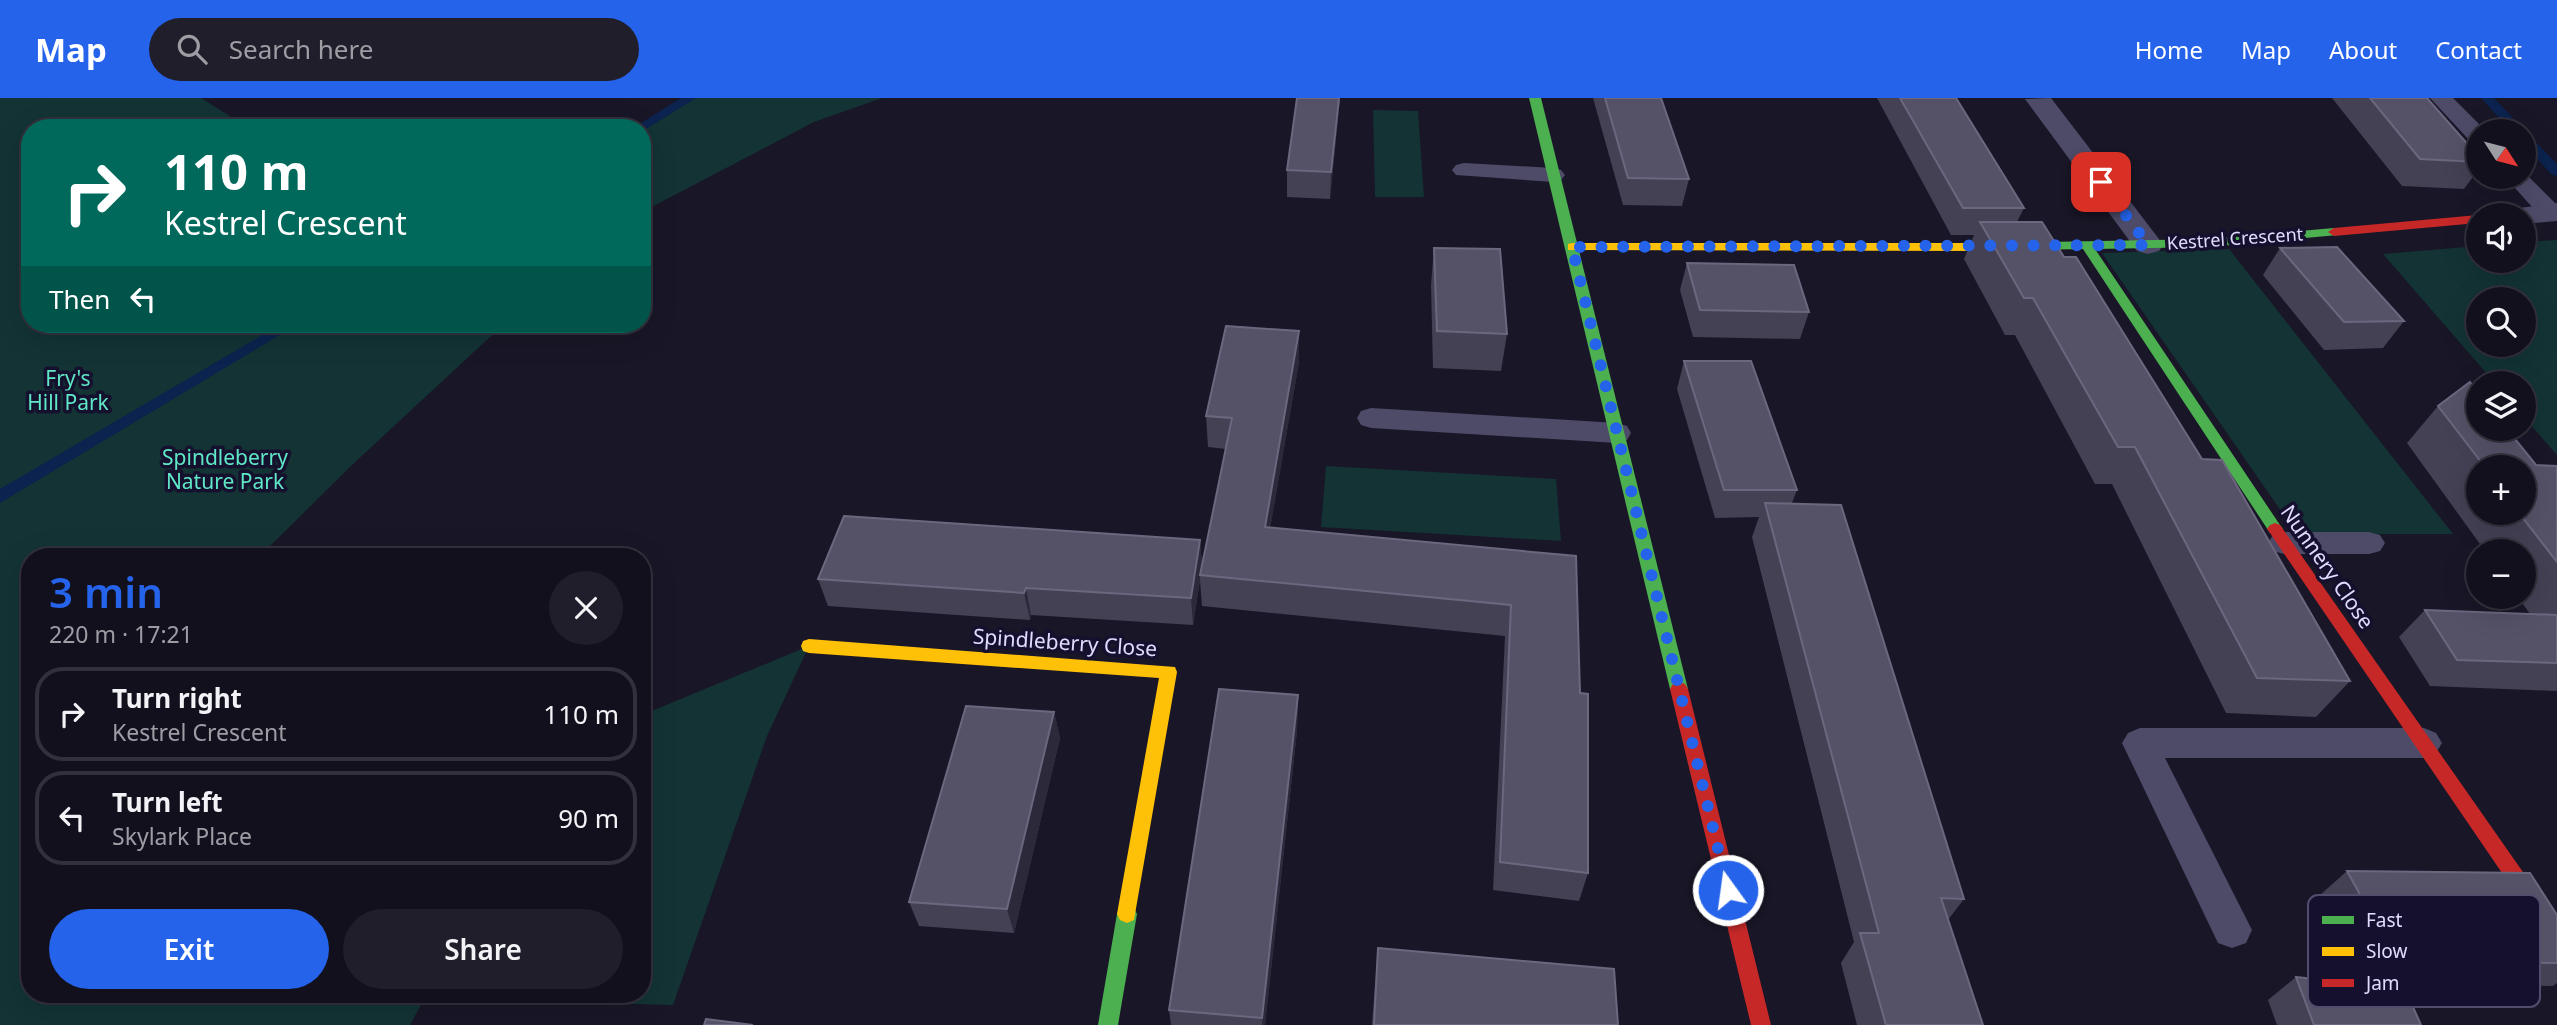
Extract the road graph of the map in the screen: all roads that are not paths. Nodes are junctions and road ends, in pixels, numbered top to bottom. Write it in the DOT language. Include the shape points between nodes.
graph roads {
  1 [pos="1535,98"];
  2 [pos="2441,98"];
  3 [pos="2038,99"];
  4 [pos="2466,124"];
  5 [pos="1464,170"];
  6 [pos="1553,175"];
  7 [pos="2526,189"];
  8 [pos="2544,213"];
  9 [pos="2466,220"];
  10 [pos="2148,245"];
  11 [pos="1572,247"];
  12 [pos="2088,247"];
  13 [pos="1371,418"];
  14 [pos="1617,433"];
  15 [pos="2369,542"];
  16 [pos="2284,543"];
  17 [pos="809,646"];
  18 [pos="2424,743"];
  19 [pos="2537,895"];
  20 [pos="2232,930"];
  21 [pos="1108,1025"];
  22 [pos="1761,1025"];
  1 -- 6 [label="street"];
  2 -- 4 [label="lane"];
  3 -- 10 [label="street"];
  5 -- 6 [label="lane"];
  6 -- 11 [label="street"];
  7 -- 8 [label="lane"];
  9 -- 10 [label="street, Kestrel Crescent"];
  10 -- 12 [label="street, Kestrel Crescent"];
  11 -- 12 [label="street, Kestrel Crescent"];
  11 -- 14 [label="street"];
  12 -- 16 [label="street, Nunnery Close"];
  13 -- 14 [label="lane"];
  14 -- 22 [label="street"];
  15 -- 16 [label="lane"];
  16 -- 18 [label="street, Nunnery Close"];
  17 -- 21 [label="street, Spindleberry Close" via="1169,671"];
  18 -- 19 [label="street, Nunnery Close"];
  18 -- 20 [label="lane" via="2140,743"];
}
